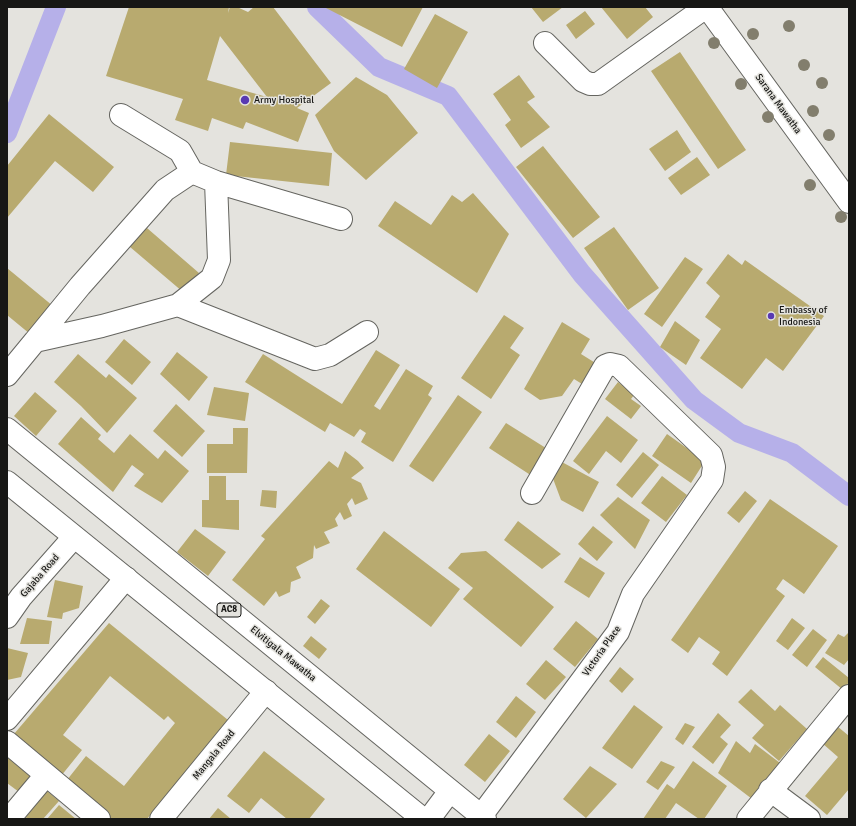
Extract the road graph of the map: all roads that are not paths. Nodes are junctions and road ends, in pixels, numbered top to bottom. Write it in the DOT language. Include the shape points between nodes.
graph roads {
  1 [pos="706,7"];
  2 [pos="545,43"];
  3 [pos="121,115"];
  4 [pos="192,172"];
  5 [pos="216,182"];
  6 [pos="849,202"];
  7 [pos="341,219"];
  8 [pos="178,305"];
  9 [pos="367,332"];
  10 [pos="35,341"];
  11 [pos="7,375"];
  12 [pos="7,429"];
  13 [pos="7,482"];
  14 [pos="532,493"];
  15 [pos="74,537"];
  16 [pos="126,578"];
  17 [pos="7,616"];
  18 [pos="266,691"];
  19 [pos="849,696"];
  20 [pos="7,719"];
  21 [pos="7,742"];
  22 [pos="46,775"];
  23 [pos="770,790"];
  24 [pos="450,791"];
  25 [pos="483,817"];
  26 [pos="9,819"];
  27 [pos="99,819"];
  28 [pos="161,819"];
  29 [pos="423,819"];
  30 [pos="429,819"];
  31 [pos="748,819"];
  32 [pos="809,819"];
  1 -- 2 [label="main road" via="598,84 583,81"];
  1 -- 6 [label="main road, Sarana Mawatha"];
  3 -- 4 [label="main road" via="180,151"];
  4 -- 5 [label="main road"];
  4 -- 10 [label="main road" via="164,190"];
  5 -- 7 [label="main road"];
  5 -- 8 [label="main road" via="219,260 212,278"];
  8 -- 9 [label="main road" via="315,359 330,354"];
  8 -- 10 [label="main road"];
  10 -- 11 [label="main road"];
  12 -- 24 [label="main road, Elvitigala Mawatha / AC8"];
  13 -- 15 [label="main road"];
  14 -- 25 [label="main road, Victoria Place" via="605,366 610,364 619,366 711,455 714,467 712,480 633,594 618,632"];
  15 -- 16 [label="main road"];
  15 -- 17 [label="main road, Gajaba Road"];
  16 -- 18 [label="main road"];
  16 -- 20 [label="main road"];
  18 -- 28 [label="main road, Mangala Road"];
  18 -- 29 [label="main road"];
  19 -- 23 [label="main road"];
  21 -- 22 [label="main road"];
  22 -- 26 [label="main road"];
  22 -- 27 [label="main road"];
  23 -- 31 [label="main road"];
  23 -- 32 [label="main road"];
  24 -- 25 [label="main road, Elvitigala Mawatha / AC8"];
  24 -- 30 [label="main road"];
}
